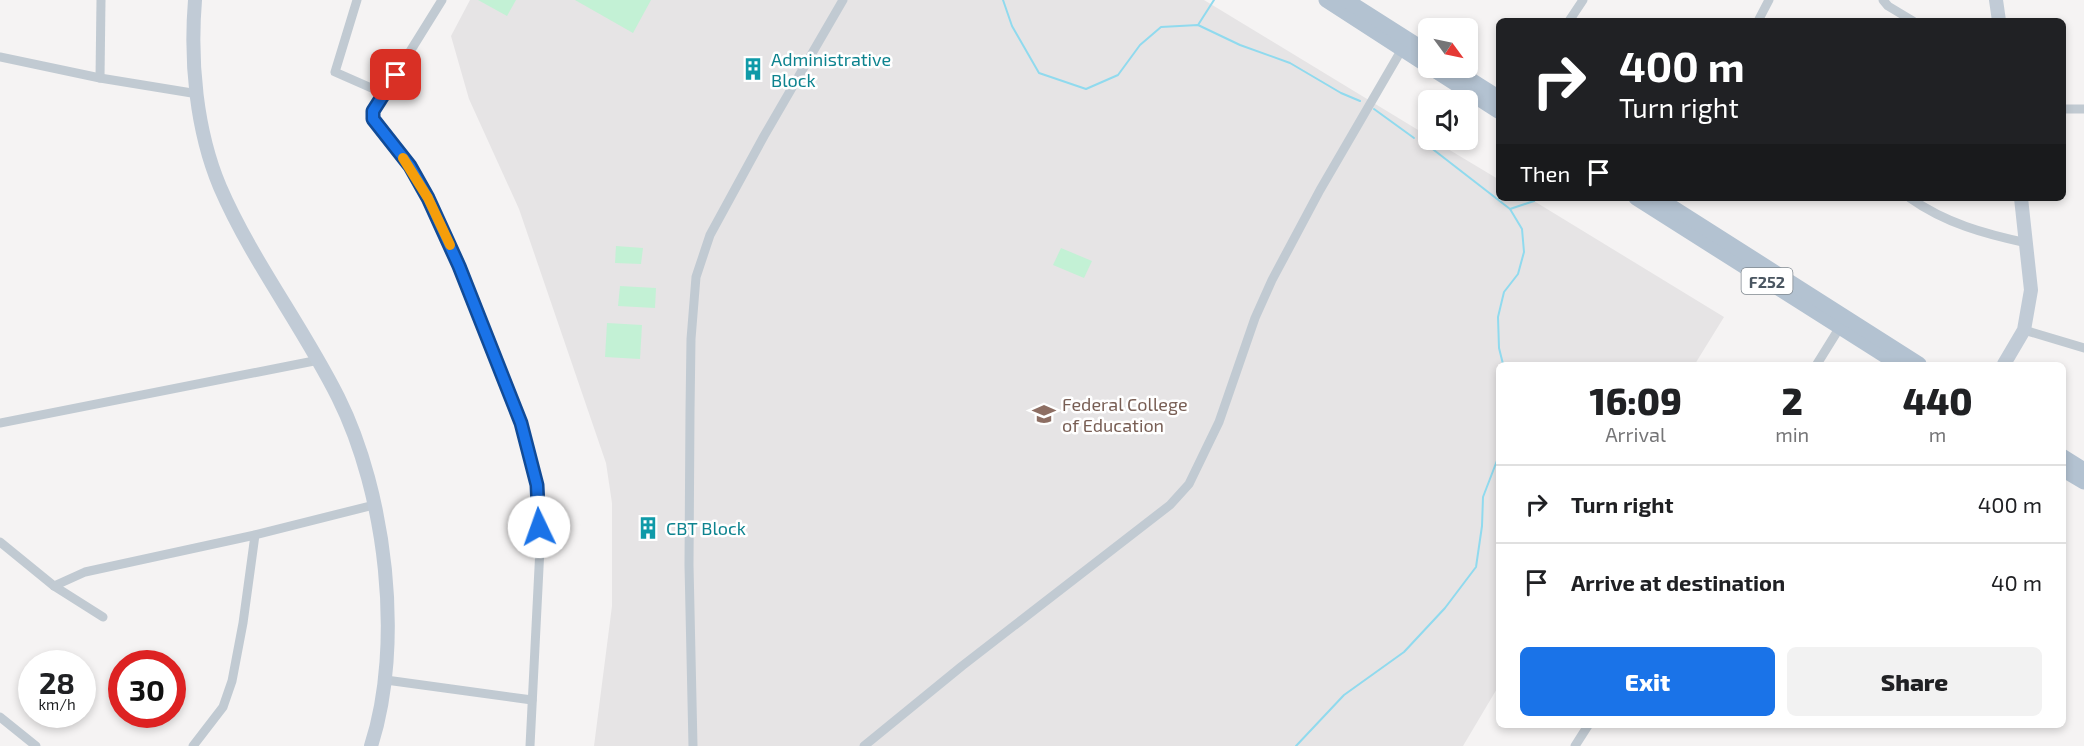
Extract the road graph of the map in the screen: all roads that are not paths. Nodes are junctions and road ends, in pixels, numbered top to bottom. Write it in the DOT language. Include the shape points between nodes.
graph roads {
  1 [pos="101,0"];
  2 [pos="195,0"];
  3 [pos="357,0"];
  4 [pos="442,0"];
  5 [pos="843,0"];
  6 [pos="1326,0"];
  7 [pos="1346,0"];
  8 [pos="1583,0"];
  9 [pos="1769,0"];
  10 [pos="1883,0"];
  11 [pos="1996,0"];
  12 [pos="1571,18"];
  13 [pos="1760,18"];
  14 [pos="1907,18"];
  15 [pos="1999,18"];
  16 [pos="1418,46"];
  17 [pos="1402,49"];
  18 [pos="0,57"];
  19 [pos="1418,60"];
  20 [pos="100,78"];
  21 [pos="1446,78"];
  22 [pos="1468,78"];
  23 [pos="198,94"];
  24 [pos="385,94"];
  25 [pos="1496,96"];
  26 [pos="2084,108"];
  27 [pos="2066,109"];
  28 [pos="1496,110"];
  29 [pos="1641,201"];
  30 [pos="1662,201"];
  31 [pos="1914,201"];
  32 [pos="2021,201"];
  33 [pos="2027,243"];
  34 [pos="1770,277"];
  35 [pos="1840,327"];
  36 [pos="2024,330"];
  37 [pos="2084,348"];
  38 [pos="318,360"];
  39 [pos="1818,362"];
  40 [pos="1895,362"];
  41 [pos="1916,362"];
  42 [pos="2005,362"];
  43 [pos="0,423"];
  44 [pos="2066,459"];
  45 [pos="2084,470"];
  46 [pos="2066,471"];
  47 [pos="2084,482"];
  48 [pos="374,505"];
  49 [pos="255,535"];
  50 [pos="0,542"];
  51 [pos="54,586"];
  52 [pos="103,617"];
  53 [pos="386,680"];
  54 [pos="532,700"];
  55 [pos="0,717"];
  56 [pos="1586,728"];
  57 [pos="36,746"];
  58 [pos="193,746"];
  59 [pos="371,746"];
  60 [pos="530,746"];
  61 [pos="693,746"];
  62 [pos="864,746"];
  63 [pos="1575,746"];
  1 -- 20 [label="street"];
  2 -- 23 [label="main road" via="193,43"];
  3 -- 24 [label="street" via="335,72"];
  4 -- 24 [label="street"];
  5 -- 61 [label="street" via="710,235 696,277 691,339 689,565"];
  6 -- 17 [label="main road"];
  7 -- 16 [label="main road"];
  8 -- 12 [label="street"];
  9 -- 13 [label="street"];
  10 -- 14 [label="street"];
  11 -- 15 [label="main road"];
  17 -- 19 [label="main road"];
  17 -- 62 [label="street" via="1272,280 1254,318 1219,422 1189,484 1170,505"];
  18 -- 20 [label="street"];
  20 -- 23 [label="street"];
  21 -- 28 [label="main road"];
  22 -- 25 [label="main road"];
  23 -- 38 [label="main road" via="205,139 219,186"];
  24 -- 54 [label="street" via="373,111 373,119 410,166 459,266 521,423 537,485 540,548"];
  26 -- 27 [label="street"];
  29 -- 34 [label="main road, F252"];
  30 -- 34 [label="main road, F252"];
  31 -- 33 [label="street" via="1963,226"];
  32 -- 33 [label="main road"];
  33 -- 36 [label="main road" via="2031,290"];
  34 -- 35 [label="main road, F252"];
  34 -- 41 [label="main road, F252"];
  35 -- 39 [label="street"];
  35 -- 40 [label="main road, F252"];
  36 -- 37 [label="street"];
  36 -- 42 [label="main road"];
  38 -- 43 [label="street"];
  38 -- 48 [label="main road" via="347,417"];
  44 -- 45 [label="main road"];
  46 -- 47 [label="main road"];
  48 -- 49 [label="street"];
  48 -- 53 [label="main road" via="385,581"];
  49 -- 51 [label="street" via="85,572"];
  49 -- 58 [label="street" via="232,681 223,707"];
  50 -- 51 [label="street"];
  51 -- 52 [label="street"];
  53 -- 54 [label="street"];
  53 -- 59 [label="main road"];
  54 -- 60 [label="street"];
  55 -- 57 [label="street"];
  56 -- 63 [label="street"];
}
